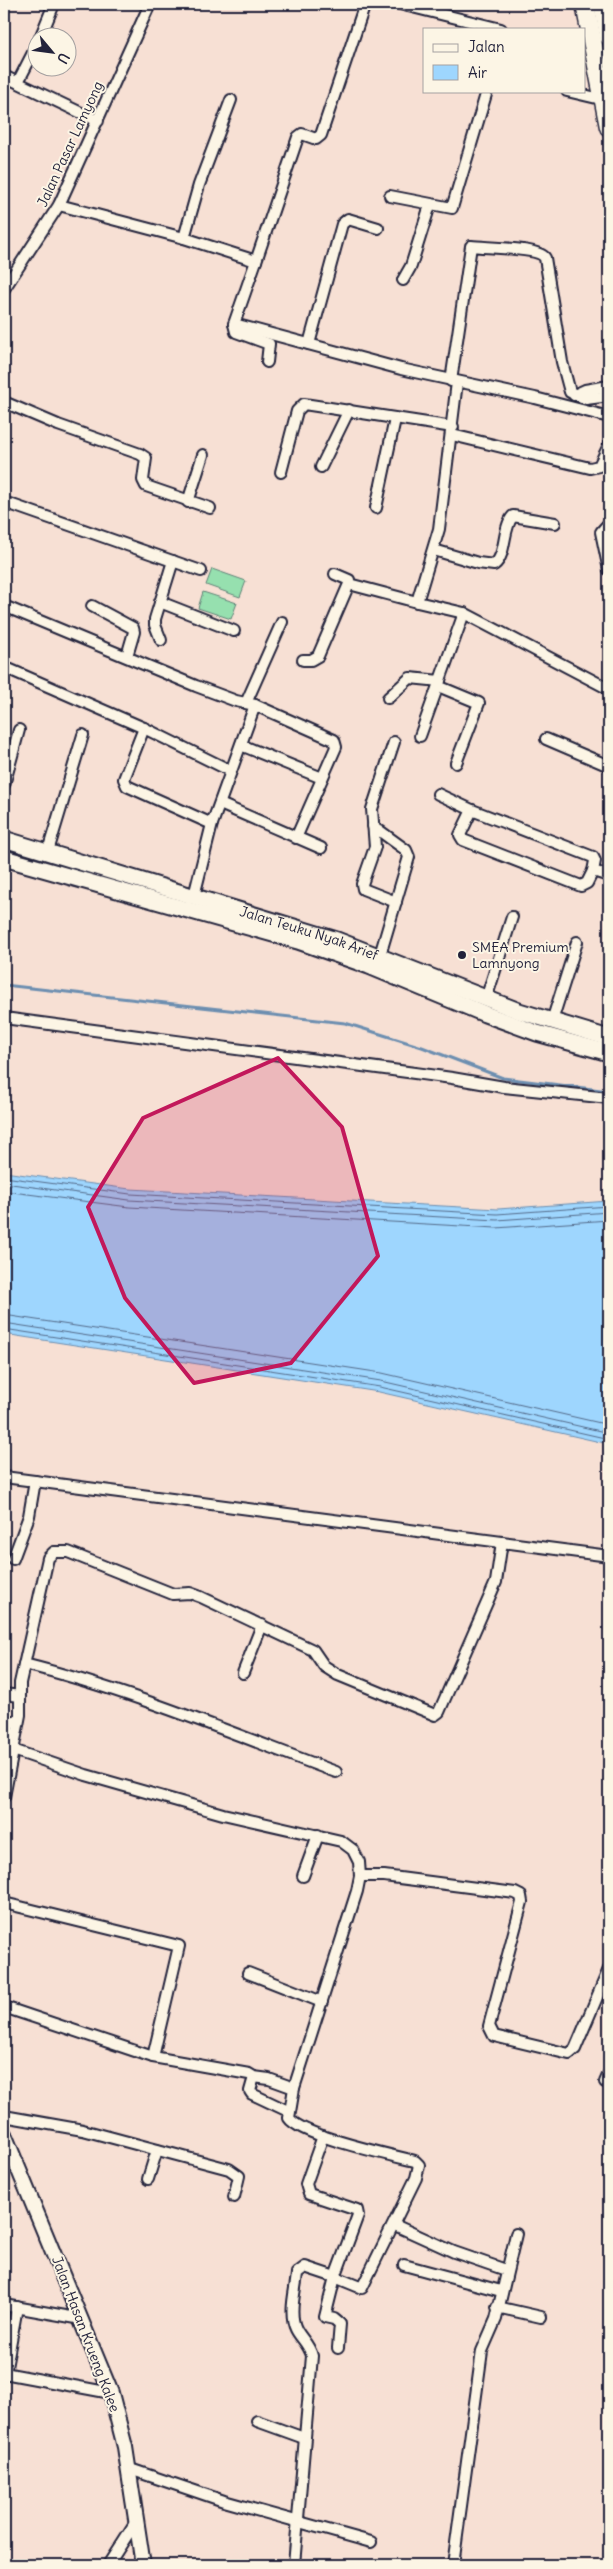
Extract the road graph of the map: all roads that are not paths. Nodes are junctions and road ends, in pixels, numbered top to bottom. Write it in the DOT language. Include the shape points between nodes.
graph roads {
  1 [pos="54,4"];
  2 [pos="150,4"];
  3 [pos="365,4"];
  4 [pos="400,4"];
  5 [pos="585,4"];
  6 [pos="603,4"];
  7 [pos="44,28"];
  8 [pos="497,28"];
  9 [pos="609,36"];
  10 [pos="590,56"];
  11 [pos="28,62"];
  12 [pos="4,76"];
  13 [pos="18,82"];
  14 [pos="487,92"];
  15 [pos="572,92"];
  16 [pos="231,100"];
  17 [pos="605,100"];
  18 [pos="98,120"];
  19 [pos="609,127"];
  20 [pos="390,196"];
  21 [pos="59,205"];
  22 [pos="430,206"];
  23 [pos="378,228"];
  24 [pos="184,238"];
  25 [pos="256,260"];
  26 [pos="403,280"];
  27 [pos="4,289"];
  28 [pos="234,324"];
  29 [pos="309,344"];
  30 [pos="267,362"];
  31 [pos="454,381"];
  32 [pos="609,386"];
  33 [pos="574,395"];
  34 [pos="609,396"];
  35 [pos="4,402"];
  36 [pos="349,410"];
  37 [pos="609,417"];
  38 [pos="395,419"];
  39 [pos="452,431"];
  40 [pos="609,445"];
  41 [pos="202,455"];
  42 [pos="320,467"];
  43 [pos="281,472"];
  44 [pos="4,502"];
  45 [pos="188,502"];
  46 [pos="210,508"];
  47 [pos="376,508"];
  48 [pos="555,523"];
  49 [pos="609,523"];
  50 [pos="434,550"];
  51 [pos="173,561"];
  52 [pos="609,570"];
  53 [pos="201,571"];
  54 [pos="335,574"];
  55 [pos="349,584"];
  56 [pos="160,602"];
  57 [pos="417,602"];
  58 [pos="4,606"];
  59 [pos="92,606"];
  60 [pos="464,613"];
  61 [pos="282,622"];
  62 [pos="234,631"];
  63 [pos="160,640"];
  64 [pos="127,656"];
  65 [pos="303,660"];
  66 [pos="4,667"];
  67 [pos="439,684"];
  68 [pos="609,689"];
  69 [pos="388,698"];
  70 [pos="250,704"];
  71 [pos="144,728"];
  72 [pos="19,730"];
  73 [pos="83,735"];
  74 [pos="420,736"];
  75 [pos="546,739"];
  76 [pos="394,742"];
  77 [pos="241,746"];
  78 [pos="456,763"];
  79 [pos="609,766"];
  80 [pos="231,771"];
  81 [pos="322,778"];
  82 [pos="4,785"];
  83 [pos="438,794"];
  84 [pos="220,804"];
  85 [pos="472,810"];
  86 [pos="212,824"];
  87 [pos="373,826"];
  88 [pos="296,838"];
  89 [pos="4,839"];
  90 [pos="321,848"];
  91 [pos="48,851"];
  92 [pos="4,858"];
  93 [pos="593,871"];
  94 [pos="609,876"];
  95 [pos="194,896"];
  96 [pos="396,902"];
  97 [pos="512,918"];
  98 [pos="300,935"];
  99 [pos="577,942"];
  100 [pos="380,955"];
  101 [pos="486,999"];
  102 [pos="4,1018"];
  103 [pos="552,1021"];
  104 [pos="609,1038"];
  105 [pos="609,1054"];
  106 [pos="609,1098"];
  107 [pos="4,1477"];
  108 [pos="35,1481"];
  109 [pos="502,1542"];
  110 [pos="609,1556"];
  111 [pos="13,1559"];
  112 [pos="262,1625"];
  113 [pos="24,1664"];
  114 [pos="243,1673"];
  115 [pos="4,1694"];
  116 [pos="20,1696"];
  117 [pos="4,1719"];
  118 [pos="18,1723"];
  119 [pos="13,1750"];
  120 [pos="336,1772"];
  121 [pos="6,1775"];
  122 [pos="4,1797"];
  123 [pos="318,1836"];
  124 [pos="304,1876"];
  125 [pos="360,1876"];
  126 [pos="4,1903"];
  127 [pos="609,1969"];
  128 [pos="248,1973"];
  129 [pos="322,2002"];
  130 [pos="4,2007"];
  131 [pos="154,2057"];
  132 [pos="254,2078"];
  133 [pos="294,2088"];
  134 [pos="288,2111"];
  135 [pos="4,2116"];
  136 [pos="4,2134"];
  137 [pos="322,2136"];
  138 [pos="157,2150"];
  139 [pos="148,2179"];
  140 [pos="234,2197"];
  141 [pos="399,2227"];
  142 [pos="516,2234"];
  143 [pos="404,2266"];
  144 [pos="506,2270"];
  145 [pos="335,2277"];
  146 [pos="501,2291"];
  147 [pos="4,2306"];
  148 [pos="17,2307"];
  149 [pos="497,2307"];
  150 [pos="542,2317"];
  151 [pos="82,2319"];
  152 [pos="338,2348"];
  153 [pos="4,2373"];
  154 [pos="111,2393"];
  155 [pos="257,2421"];
  156 [pos="304,2438"];
  157 [pos="127,2468"];
  158 [pos="135,2523"];
  159 [pos="299,2523"];
  160 [pos="370,2542"];
  161 [pos="108,2565"];
  162 [pos="143,2565"];
  163 [pos="294,2565"];
  164 [pos="453,2565"];
  1 -- 7 [label="street"];
  2 -- 18 [label="street, Jalan Pasar Lamyong"];
  3 -- 25 [label="street" via="321,135 316,139 302,134 298,137"];
  4 -- 8 [label="street"];
  5 -- 10 [label="highway"];
  6 -- 9 [label="highway"];
  10 -- 17 [label="highway"];
  11 -- 13 [label="street"];
  12 -- 13 [label="street"];
  13 -- 18 [label="street"];
  14 -- 22 [label="street" via="455,204 448,209"];
  15 -- 17 [label="street"];
  16 -- 24 [label="street" via="199,185"];
  17 -- 19 [label="highway"];
  18 -- 21 [label="street, Jalan Pasar Lamyong"];
  20 -- 22 [label="street"];
  21 -- 24 [label="street"];
  21 -- 27 [label="street, Jalan Pasar Lamyong"];
  22 -- 26 [label="street" via="411,266"];
  23 -- 29 [label="street" via="348,219 342,224"];
  24 -- 25 [label="street"];
  25 -- 28 [label="street"];
  28 -- 29 [label="street"];
  28 -- 30 [label="street" via="236,332 269,344"];
  29 -- 31 [label="street"];
  31 -- 33 [label="street" via="471,246 538,252 545,258 562,362"];
  31 -- 37 [label="street"];
  31 -- 39 [label="street"];
  32 -- 33 [label="street"];
  33 -- 34 [label="street" via="586,399"];
  35 -- 45 [label="street" via="143,455 146,458 143,480 146,486"];
  36 -- 38 [label="street"];
  36 -- 42 [label="street"];
  36 -- 43 [label="street" via="300,406"];
  38 -- 39 [label="street"];
  38 -- 47 [label="street"];
  39 -- 40 [label="street" via="590,468 600,466"];
  39 -- 50 [label="street"];
  41 -- 45 [label="street"];
  44 -- 51 [label="street"];
  45 -- 46 [label="street"];
  48 -- 50 [label="street" via="513,516 494,565"];
  49 -- 52 [label="street" via="601,532"];
  50 -- 57 [label="street"];
  51 -- 53 [label="street"];
  51 -- 56 [label="street"];
  54 -- 55 [label="street" via="349,580"];
  55 -- 57 [label="street"];
  55 -- 65 [label="street" via="318,656"];
  56 -- 62 [label="street"];
  56 -- 63 [label="street" via="154,623"];
  57 -- 60 [label="street"];
  58 -- 64 [label="street"];
  59 -- 64 [label="street" via="133,628"];
  60 -- 67 [label="street"];
  60 -- 68 [label="street"];
  61 -- 70 [label="street"];
  64 -- 70 [label="street" via="196,686"];
  66 -- 71 [label="street"];
  67 -- 69 [label="street" via="410,678"];
  67 -- 74 [label="street"];
  67 -- 78 [label="street" via="479,703"];
  70 -- 77 [label="street"];
  70 -- 81 [label="street" via="334,740 336,747"];
  71 -- 80 [label="street"];
  71 -- 86 [label="street" via="124,778 127,786"];
  72 -- 82 [label="street"];
  73 -- 91 [label="street"];
  75 -- 79 [label="street"];
  76 -- 87 [label="street" via="372,809"];
  77 -- 80 [label="street"];
  77 -- 81 [label="street"];
  80 -- 84 [label="street"];
  81 -- 88 [label="street"];
  83 -- 85 [label="street"];
  84 -- 86 [label="street"];
  84 -- 88 [label="street"];
  85 -- 93 [label="street" via="594,857"];
  85 -- 93 [label="street" via="460,835 463,840 581,886 587,883"];
  86 -- 95 [label="street"];
  87 -- 96 [label="street" via="409,853"];
  87 -- 96 [label="street" via="375,847 362,884 363,890"];
  88 -- 90 [label="street"];
  89 -- 91 [label="main road, Jalan Teuku Nyak Arief"];
  91 -- 95 [label="main road, Jalan Teuku Nyak Arief"];
  92 -- 98 [label="main road, Jalan Teuku Nyak Arief"];
  93 -- 94 [label="street"];
  95 -- 98 [label="main road, Jalan Teuku Nyak Arief"];
  96 -- 100 [label="street"];
  97 -- 101 [label="street"];
  98 -- 100 [label="main road, Jalan Teuku Nyak Arief"];
  98 -- 105 [label="main road, Jalan Teuku Nyak Arief" via="484,1014"];
  99 -- 103 [label="street"];
  100 -- 101 [label="main road, Jalan Teuku Nyak Arief"];
  101 -- 103 [label="main road, Jalan Teuku Nyak Arief"];
  102 -- 106 [label="street" via="443,1076 504,1088"];
  103 -- 104 [label="main road, Jalan Teuku Nyak Arief"];
  107 -- 108 [label="street"];
  108 -- 109 [label="street"];
  108 -- 111 [label="street" via="29,1516"];
  109 -- 110 [label="street"];
  109 -- 112 [label="street" via="499,1573 437,1715 338,1675 324,1666 313,1650"];
  112 -- 113 [label="street" via="201,1596 173,1594 60,1550 48,1558"];
  112 -- 114 [label="street"];
  113 -- 116 [label="street"];
  113 -- 120 [label="street" via="192,1719"];
  115 -- 116 [label="street"];
  116 -- 118 [label="street"];
  117 -- 118 [label="street"];
  118 -- 119 [label="street"];
  119 -- 121 [label="street"];
  119 -- 123 [label="street" via="86,1775"];
  121 -- 122 [label="street"];
  123 -- 124 [label="street"];
  123 -- 125 [label="street" via="340,1841 352,1850 359,1862"];
  125 -- 127 [label="street" via="384,1876 521,1896 489,2026 492,2034 500,2038 562,2054 572,2052"];
  125 -- 129 [label="street"];
  126 -- 131 [label="street" via="179,1946"];
  128 -- 129 [label="street"];
  129 -- 133 [label="street"];
  130 -- 131 [label="street"];
  131 -- 132 [label="street" via="230,2069"];
  132 -- 133 [label="street" via="269,2079"];
  132 -- 134 [label="street" via="252,2094"];
  133 -- 134 [label="street"];
  134 -- 137 [label="street" via="293,2124"];
  135 -- 138 [label="street" via="58,2124"];
  136 -- 151 [label="street, Jalan Hasan Krueng Kalee"];
  137 -- 145 [label="street" via="306,2191 349,2205 357,2210 358,2216"];
  137 -- 145 [label="street" via="415,2161 419,2165 416,2178 362,2288"];
  138 -- 139 [label="street"];
  138 -- 140 [label="street" via="237,2172 239,2180"];
  141 -- 144 [label="street" via="454,2252"];
  142 -- 144 [label="street"];
  143 -- 146 [label="street"];
  144 -- 146 [label="street"];
  145 -- 152 [label="street" via="325,2317 340,2324"];
  145 -- 156 [label="street" via="305,2267 297,2274 294,2324 312,2356"];
  146 -- 149 [label="street"];
  147 -- 148 [label="street"];
  148 -- 151 [label="street"];
  148 -- 153 [label="street"];
  149 -- 150 [label="street"];
  149 -- 164 [label="street" via="496,2319 482,2351"];
  151 -- 154 [label="street, Jalan Hasan Krueng Kalee"];
  153 -- 154 [label="street"];
  154 -- 157 [label="street, Jalan Hasan Krueng Kalee"];
  155 -- 156 [label="street"];
  156 -- 159 [label="street"];
  157 -- 158 [label="street, Jalan Hasan Krueng Kalee"];
  157 -- 159 [label="street"];
  158 -- 161 [label="street"];
  158 -- 162 [label="street, Jalan Hasan Krueng Kalee"];
  159 -- 160 [label="street"];
  159 -- 163 [label="street"];
}
